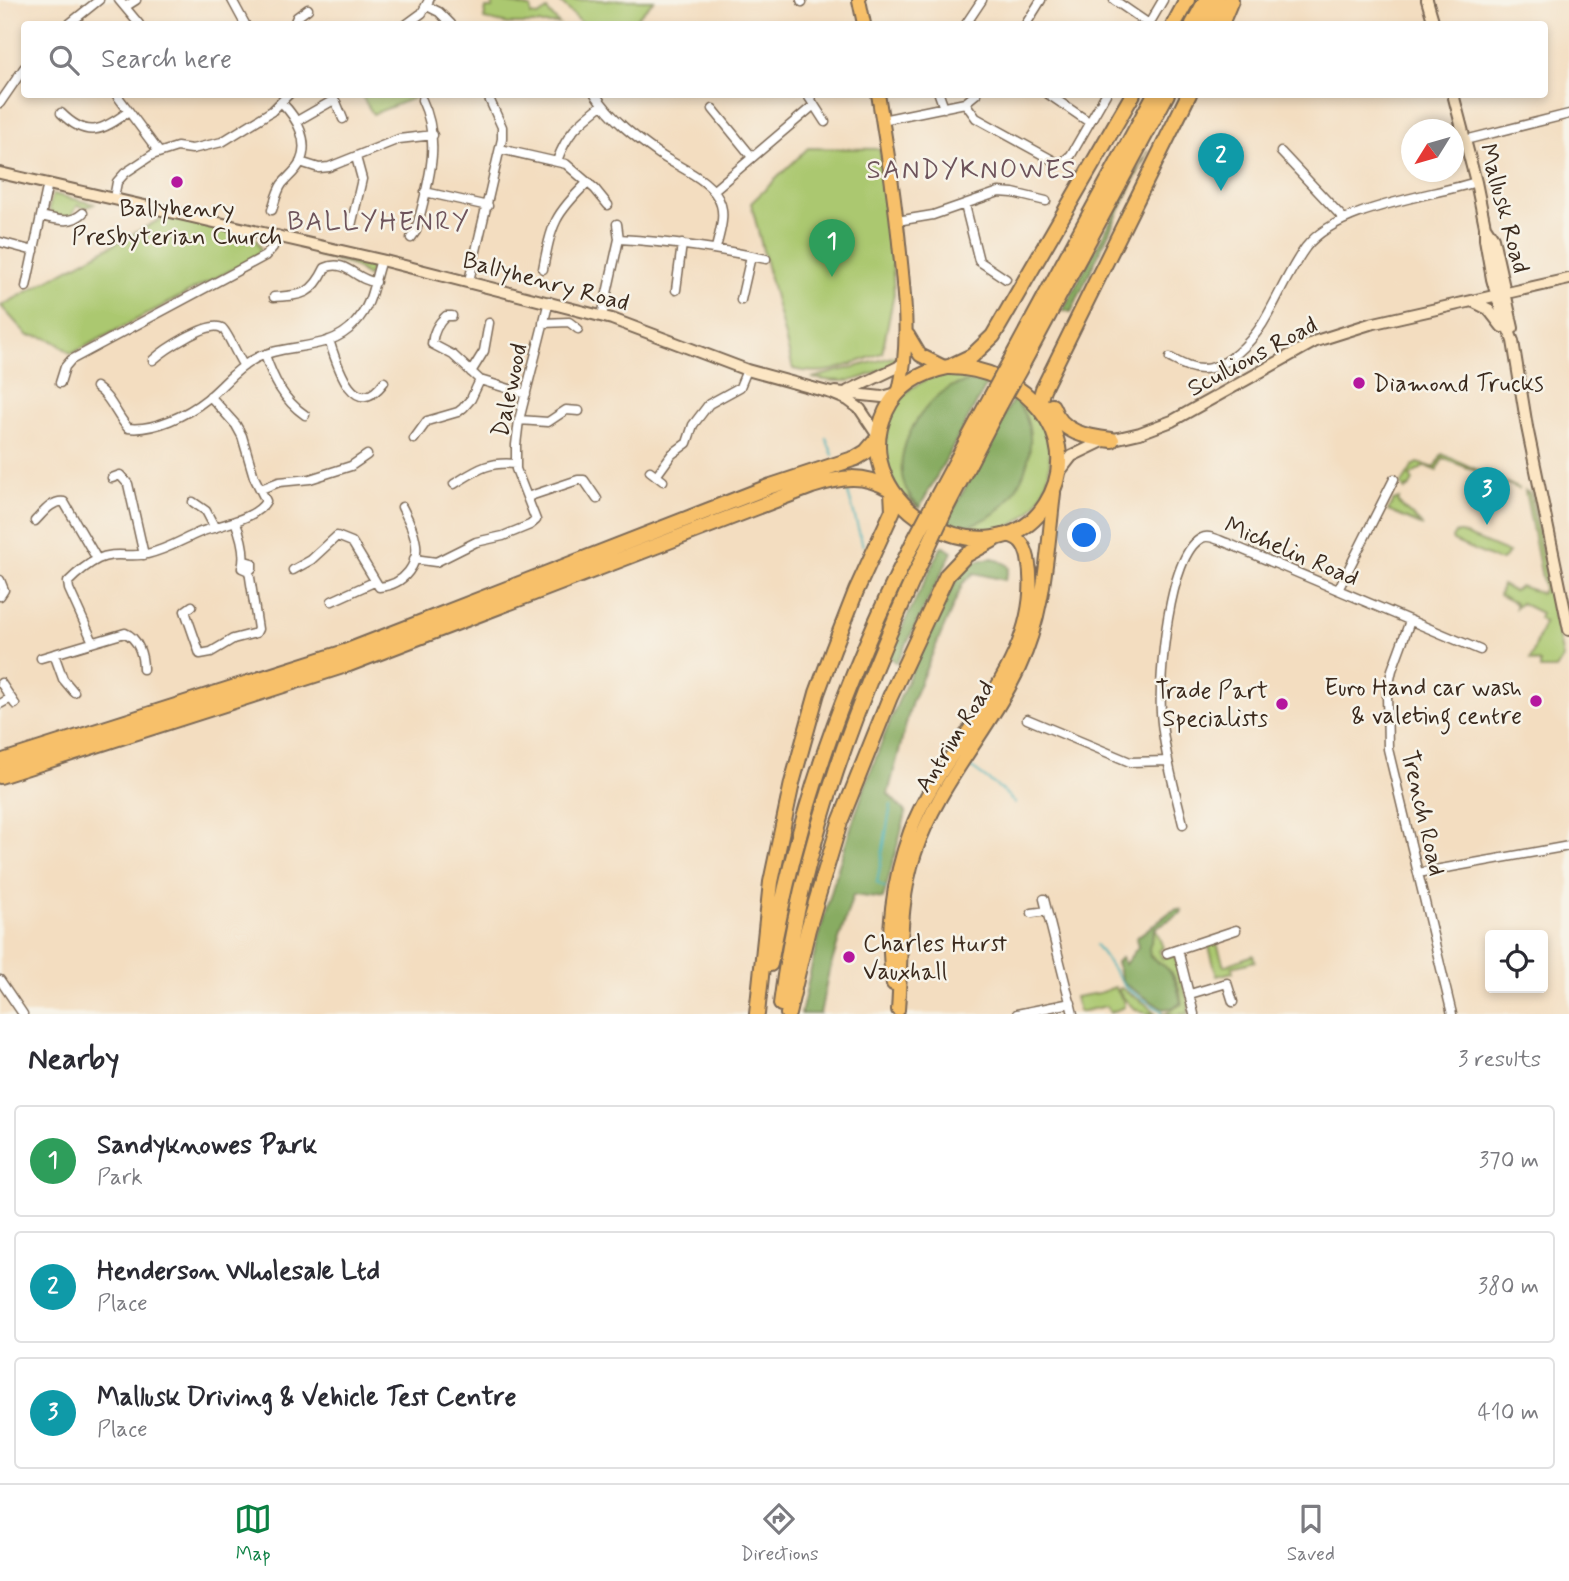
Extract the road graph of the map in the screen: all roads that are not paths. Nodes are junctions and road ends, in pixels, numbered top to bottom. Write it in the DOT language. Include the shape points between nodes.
graph roads {
  1 [pos="99,0"];
  2 [pos="119,0"];
  3 [pos="136,0"];
  4 [pos="232,0"];
  5 [pos="859,0"];
  6 [pos="982,0"];
  7 [pos="1041,0"];
  8 [pos="1114,0"];
  9 [pos="1163,0"];
  10 [pos="1187,0"];
  11 [pos="1206,0"];
  12 [pos="1218,0"];
  13 [pos="1231,0"];
  14 [pos="1427,0"];
  15 [pos="428,3"];
  16 [pos="125,8"];
  17 [pos="308,9"];
  18 [pos="73,21"];
  19 [pos="136,21"];
  20 [pos="243,21"];
  21 [pos="295,21"];
  22 [pos="410,21"];
  23 [pos="448,21"];
  24 [pos="863,21"];
  25 [pos="968,21"];
  26 [pos="1028,21"];
  27 [pos="1145,21"];
  28 [pos="1151,21"];
  29 [pos="1176,21"];
  30 [pos="1195,21"];
  31 [pos="1207,21"];
  32 [pos="1222,21"];
  33 [pos="1433,21"];
  34 [pos="21,72"];
  35 [pos="119,98"];
  36 [pos="286,98"];
  37 [pos="489,98"];
  38 [pos="598,98"];
  39 [pos="810,98"];
  40 [pos="879,98"];
  41 [pos="940,98"];
  42 [pos="971,98"];
  43 [pos="1054,98"];
  44 [pos="1104,98"];
  45 [pos="1131,98"];
  46 [pos="1152,98"];
  47 [pos="1165,98"];
  48 [pos="1187,98"];
  49 [pos="1454,98"];
  50 [pos="422,100"];
  51 [pos="0,103"];
  52 [pos="282,103"];
  53 [pos="965,103"];
  54 [pos="602,105"];
  55 [pos="814,105"];
  56 [pos="944,108"];
  57 [pos="713,109"];
  58 [pos="128,112"];
  59 [pos="61,113"];
  60 [pos="1569,114"];
  61 [pos="343,119"];
  62 [pos="882,120"];
  63 [pos="296,121"];
  64 [pos="825,122"];
  65 [pos="1089,122"];
  66 [pos="433,135"];
  67 [pos="1465,140"];
  68 [pos="500,149"];
  69 [pos="159,152"];
  70 [pos="1281,152"];
  71 [pos="356,157"];
  72 [pos="752,157"];
  73 [pos="557,161"];
  74 [pos="300,162"];
  75 [pos="0,173"];
  76 [pos="588,182"];
  77 [pos="1476,182"];
  78 [pos="48,183"];
  79 [pos="714,190"];
  80 [pos="425,192"];
  81 [pos="114,198"];
  82 [pos="1046,201"];
  83 [pos="608,205"];
  84 [pos="965,205"];
  85 [pos="488,206"];
  86 [pos="272,210"];
  87 [pos="83,213"];
  88 [pos="41,216"];
  89 [pos="1344,219"];
  90 [pos="897,221"];
  91 [pos="617,224"];
  92 [pos="351,226"];
  93 [pos="1485,226"];
  94 [pos="278,236"];
  95 [pos="411,238"];
  96 [pos="619,239"];
  97 [pos="0,243"];
  98 [pos="682,244"];
  99 [pos="716,248"];
  100 [pos="34,251"];
  101 [pos="751,256"];
  102 [pos="766,259"];
  103 [pos="381,260"];
  104 [pos="543,268"];
  105 [pos="1006,279"];
  106 [pos="1492,279"];
  107 [pos="1569,279"];
  108 [pos="469,281"];
  109 [pos="376,282"];
  110 [pos="26,287"];
  111 [pos="676,290"];
  112 [pos="1501,294"];
  113 [pos="274,297"];
  114 [pos="741,300"];
  115 [pos="549,301"];
  116 [pos="1474,302"];
  117 [pos="452,316"];
  118 [pos="603,316"];
  119 [pos="489,323"];
  120 [pos="543,323"];
  121 [pos="578,329"];
  122 [pos="907,331"];
  123 [pos="329,340"];
  124 [pos="1513,341"];
  125 [pos="265,355"];
  126 [pos="1170,358"];
  127 [pos="1018,359"];
  128 [pos="153,360"];
  129 [pos="904,362"];
  130 [pos="244,366"];
  131 [pos="946,367"];
  132 [pos="747,370"];
  133 [pos="471,372"];
  134 [pos="1049,377"];
  135 [pos="480,380"];
  136 [pos="384,382"];
  137 [pos="60,383"];
  138 [pos="96,387"];
  139 [pos="845,392"];
  140 [pos="898,392"];
  141 [pos="831,393"];
  142 [pos="526,394"];
  143 [pos="210,396"];
  144 [pos="579,411"];
  145 [pos="305,415"];
  146 [pos="1046,415"];
  147 [pos="519,421"];
  148 [pos="878,437"];
  149 [pos="414,439"];
  150 [pos="1106,441"];
  151 [pos="367,455"];
  152 [pos="516,464"];
  153 [pos="656,476"];
  154 [pos="111,478"];
  155 [pos="1394,479"];
  156 [pos="1057,480"];
  157 [pos="454,484"];
  158 [pos="261,489"];
  159 [pos="891,491"];
  160 [pos="527,497"];
  161 [pos="597,499"];
  162 [pos="193,502"];
  163 [pos="402,507"];
  164 [pos="35,521"];
  165 [pos="235,521"];
  166 [pos="215,528"];
  167 [pos="1003,536"];
  168 [pos="919,547"];
  169 [pos="144,555"];
  170 [pos="97,559"];
  171 [pos="414,559"];
  172 [pos="293,570"];
  173 [pos="0,580"];
  174 [pos="374,582"];
  175 [pos="1338,590"];
  176 [pos="0,596"];
  177 [pos="332,601"];
  178 [pos="192,606"];
  179 [pos="1410,621"];
  180 [pos="1569,630"];
  181 [pos="93,642"];
  182 [pos="1480,650"];
  183 [pos="54,654"];
  184 [pos="41,658"];
  185 [pos="143,668"];
  186 [pos="1,683"];
  187 [pos="74,692"];
  188 [pos="0,704"];
  189 [pos="1027,719"];
  190 [pos="1167,761"];
  191 [pos="0,762"];
  192 [pos="0,776"];
  193 [pos="1183,824"];
  194 [pos="1569,846"];
  195 [pos="1418,873"];
  196 [pos="1044,899"];
  197 [pos="1047,911"];
  198 [pos="1032,913"];
  199 [pos="1236,930"];
  200 [pos="1178,950"];
  201 [pos="1167,953"];
  202 [pos="0,980"];
  203 [pos="1190,995"];
  204 [pos="1071,1003"];
  205 [pos="1233,1003"];
  206 [pos="898,1012"];
  207 [pos="23,1014"];
  208 [pos="760,1014"];
  209 [pos="780,1014"];
  210 [pos="788,1014"];
  211 [pos="1017,1014"];
  212 [pos="1073,1014"];
  213 [pos="1194,1014"];
  214 [pos="1452,1014"];
  1 -- 18 [label="street"];
  2 -- 16 [label="street"];
  3 -- 16 [label="street"];
  4 -- 20 [label="street"];
  5 -- 24 [label="main road"];
  6 -- 25 [label="street"];
  7 -- 26 [label="street"];
  8 -- 27 [label="street"];
  9 -- 28 [label="street"];
  10 -- 29 [label="highway"];
  11 -- 30 [label="highway"];
  12 -- 31 [label="highway"];
  13 -- 32 [label="highway"];
  14 -- 33 [label="main road"];
  15 -- 22 [label="street"];
  15 -- 23 [label="street"];
  16 -- 19 [label="street"];
  17 -- 21 [label="street"];
  34 -- 51 [label="street"];
  35 -- 58 [label="street"];
  36 -- 52 [label="street"];
  37 -- 68 [label="street" via="502,127"];
  38 -- 54 [label="street"];
  39 -- 55 [label="street"];
  40 -- 62 [label="main road"];
  41 -- 56 [label="street"];
  42 -- 53 [label="street"];
  43 -- 65 [label="street"];
  44 -- 65 [label="street"];
  45 -- 131 [label="highway" via="993,336 972,356"];
  46 -- 127 [label="highway"];
  47 -- 127 [label="highway"];
  48 -- 134 [label="highway"];
  49 -- 67 [label="main road, Mallusk Road"];
  50 -- 66 [label="street"];
  52 -- 63 [label="street"];
  52 -- 69 [label="street" via="222,142"];
  53 -- 56 [label="street"];
  53 -- 65 [label="street" via="976,118 1056,162 1071,155"];
  54 -- 73 [label="street" via="573,129"];
  54 -- 79 [label="street" via="634,135"];
  55 -- 64 [label="street"];
  55 -- 72 [label="street"];
  56 -- 62 [label="street"];
  57 -- 72 [label="street"];
  58 -- 59 [label="street" via="105,129 95,130 69,121"];
  58 -- 69 [label="street"];
  60 -- 67 [label="street"];
  61 -- 63 [label="street" via="332,101"];
  62 -- 90 [label="main road"];
  63 -- 74 [label="street" via="303,138"];
  66 -- 71 [label="street" via="399,139"];
  66 -- 80 [label="street"];
  67 -- 77 [label="main road, Mallusk Road"];
  68 -- 73 [label="street"];
  68 -- 85 [label="street"];
  69 -- 81 [label="street" via="125,173 117,182"];
  70 -- 89 [label="street"];
  71 -- 74 [label="street" via="319,168"];
  71 -- 92 [label="street" via="362,179"];
  72 -- 79 [label="street"];
  73 -- 76 [label="street"];
  74 -- 86 [label="street" via="278,190"];
  75 -- 78 [label="main road, Ballyhenry Road"];
  76 -- 83 [label="street"];
  76 -- 104 [label="street" via="559,211"];
  77 -- 89 [label="street"];
  77 -- 93 [label="main road, Mallusk Road"];
  78 -- 81 [label="main road, Ballyhenry Road"];
  78 -- 88 [label="street"];
  79 -- 99 [label="street" via="723,212"];
  80 -- 85 [label="street"];
  80 -- 95 [label="street"];
  81 -- 94 [label="main road, Ballyhenry Road"];
  82 -- 84 [label="street" via="999,192"];
  84 -- 90 [label="street"];
  84 -- 105 [label="street" via="979,261"];
  85 -- 108 [label="street"];
  87 -- 88 [label="street" via="67,221"];
  88 -- 100 [label="street"];
  89 -- 126 [label="street" via="1306,247 1256,334 1239,351 1202,369"];
  90 -- 122 [label="main road"];
  91 -- 96 [label="street"];
  93 -- 106 [label="main road, Mallusk Road"];
  93 -- 112 [label="main road, Mallusk Road" via="1493,238"];
  94 -- 103 [label="main road, Ballyhenry Road"];
  94 -- 137 [label="street" via="265,256 71,360"];
  96 -- 98 [label="street"];
  96 -- 118 [label="street"];
  97 -- 100 [label="street"];
  98 -- 99 [label="street"];
  98 -- 111 [label="street"];
  99 -- 101 [label="street"];
  100 -- 110 [label="street"];
  101 -- 102 [label="street"];
  101 -- 114 [label="street"];
  103 -- 108 [label="main road, Ballyhenry Road"];
  103 -- 109 [label="street"];
  106 -- 112 [label="main road, Mallusk Road"];
  106 -- 116 [label="main road"];
  107 -- 112 [label="main road, Scullions Road"];
  108 -- 115 [label="main road, Ballyhenry Road"];
  109 -- 113 [label="street" via="335,265 325,268 308,292"];
  109 -- 123 [label="street" via="372,299 355,324"];
  112 -- 116 [label="main road, Scullions Road"];
  112 -- 124 [label="main road, Mallusk Road"];
  115 -- 118 [label="main road, Ballyhenry Road"];
  115 -- 120 [label="street, Dalewood"];
  116 -- 124 [label="main road" via="1490,312"];
  116 -- 150 [label="main road, Scullions Road" via="1370,324 1316,341 1172,421"];
  117 -- 133 [label="street" via="439,322 432,344"];
  118 -- 132 [label="main road, Ballyhenry Road"];
  119 -- 133 [label="street" via="484,351"];
  120 -- 121 [label="street" via="569,322"];
  120 -- 142 [label="street, Dalewood"];
  122 -- 129 [label="main road"];
  122 -- 131 [label="main road" via="920,355"];
  123 -- 125 [label="street"];
  123 -- 136 [label="street" via="343,377 356,394 371,396"];
  124 -- 180 [label="main road, Mallusk Road"];
  125 -- 130 [label="street"];
  125 -- 145 [label="street" via="282,392"];
  127 -- 168 [label="highway, bridge"];
  128 -- 130 [label="street" via="174,344 217,326 228,335"];
  129 -- 139 [label="main road"];
  129 -- 140 [label="main road"];
  130 -- 143 [label="street"];
  131 -- 140 [label="highway" via="916,377"];
  131 -- 146 [label="highway" via="969,367 999,379 1023,392"];
  132 -- 141 [label="main road, Ballyhenry Road"];
  132 -- 153 [label="street" via="740,387 709,404 693,425 687,443"];
  133 -- 135 [label="street"];
  134 -- 146 [label="highway" via="1040,399"];
  134 -- 150 [label="highway" via="1050,401 1059,420 1080,434"];
  135 -- 142 [label="street"];
  135 -- 149 [label="street" via="463,408 427,421"];
  138 -- 143 [label="street" via="128,428 135,429 169,420"];
  139 -- 140 [label="main road, Ballyhenry Road" via="881,397"];
  139 -- 141 [label="main road, Ballyhenry Road"];
  140 -- 148 [label="highway" via="887,408"];
  141 -- 148 [label="main road, Ballyhenry Road" via="860,409"];
  142 -- 147 [label="street, Dalewood"];
  143 -- 158 [label="street" via="243,436"];
  144 -- 147 [label="street" via="566,410 548,422"];
  146 -- 150 [label="main road" via="1082,439"];
  146 -- 156 [label="highway" via="1060,451"];
  147 -- 152 [label="street, Dalewood"];
  148 -- 159 [label="highway" via="880,464"];
  148 -- 191 [label="highway" via="856,458 771,486 383,638"];
  150 -- 156 [label="main road, Scullions Road" via="1072,456"];
  151 -- 158 [label="street" via="351,466"];
  152 -- 157 [label="street" via="487,465"];
  152 -- 160 [label="street, Dalewood"];
  154 -- 169 [label="street" via="120,475 128,484"];
  155 -- 175 [label="street"];
  156 -- 167 [label="highway" via="1037,514"];
  156 -- 206 [label="main road, Antrim Road" via="1043,595 1031,640 1009,686 942,791 914,856 904,906"];
  158 -- 165 [label="street" via="266,501 262,508"];
  159 -- 167 [label="highway" via="911,512 945,531 970,538"];
  159 -- 192 [label="highway" via="868,479 848,477 812,486 349,664"];
  159 -- 208 [label="highway" via="891,516 833,650 794,772 771,882"];
  160 -- 161 [label="street" via="584,480"];
  160 -- 171 [label="street, Dalewood" via="536,520 530,525 476,542 436,562"];
  162 -- 166 [label="street" via="206,511"];
  163 -- 171 [label="street" via="416,540"];
  164 -- 170 [label="street" via="49,506 64,502"];
  165 -- 166 [label="street"];
  165 -- 178 [label="street" via="245,561 252,563 249,572 256,633 200,654 185,611"];
  166 -- 169 [label="street"];
  167 -- 206 [label="main road, Antrim Road" via="1015,536 1026,550 1030,589 1026,619 1007,667 930,790 905,846 891,926"];
  167 -- 210 [label="highway" via="976,548 952,568 890,697 824,871"];
  168 -- 208 [label="highway" via="863,648 837,711 813,782 779,914"];
  168 -- 209 [label="highway" via="824,804 793,932"];
  169 -- 170 [label="street"];
  170 -- 181 [label="street" via="68,582"];
  171 -- 174 [label="street" via="402,580 383,587"];
  172 -- 174 [label="street" via="337,536 352,542"];
  173 -- 176 [label="street" via="4,590"];
  174 -- 177 [label="street"];
  175 -- 179 [label="street, Michelin Road"];
  175 -- 190 [label="street, Michelin Road" via="1207,536 1200,538 1174,588 1161,665"];
  179 -- 182 [label="street, Michelin Road"];
  179 -- 195 [label="street, Trench Road" via="1392,670 1386,715 1391,765"];
  181 -- 183 [label="street"];
  181 -- 185 [label="street" via="125,633 132,636"];
  183 -- 184 [label="street"];
  183 -- 187 [label="street" via="63,679"];
  186 -- 188 [label="street" via="13,701"];
  189 -- 190 [label="street" via="1130,762"];
  190 -- 193 [label="street, Michelin Road"];
  194 -- 195 [label="street"];
  195 -- 214 [label="street, Trench Road"];
  196 -- 197 [label="street"];
  197 -- 198 [label="street"];
  197 -- 204 [label="street"];
  199 -- 200 [label="street"];
  200 -- 201 [label="street"];
  200 -- 203 [label="street"];
  202 -- 207 [label="street"];
  203 -- 205 [label="street" via="1227,983"];
  203 -- 213 [label="street"];
  204 -- 211 [label="street"];
  204 -- 212 [label="street"];
}
